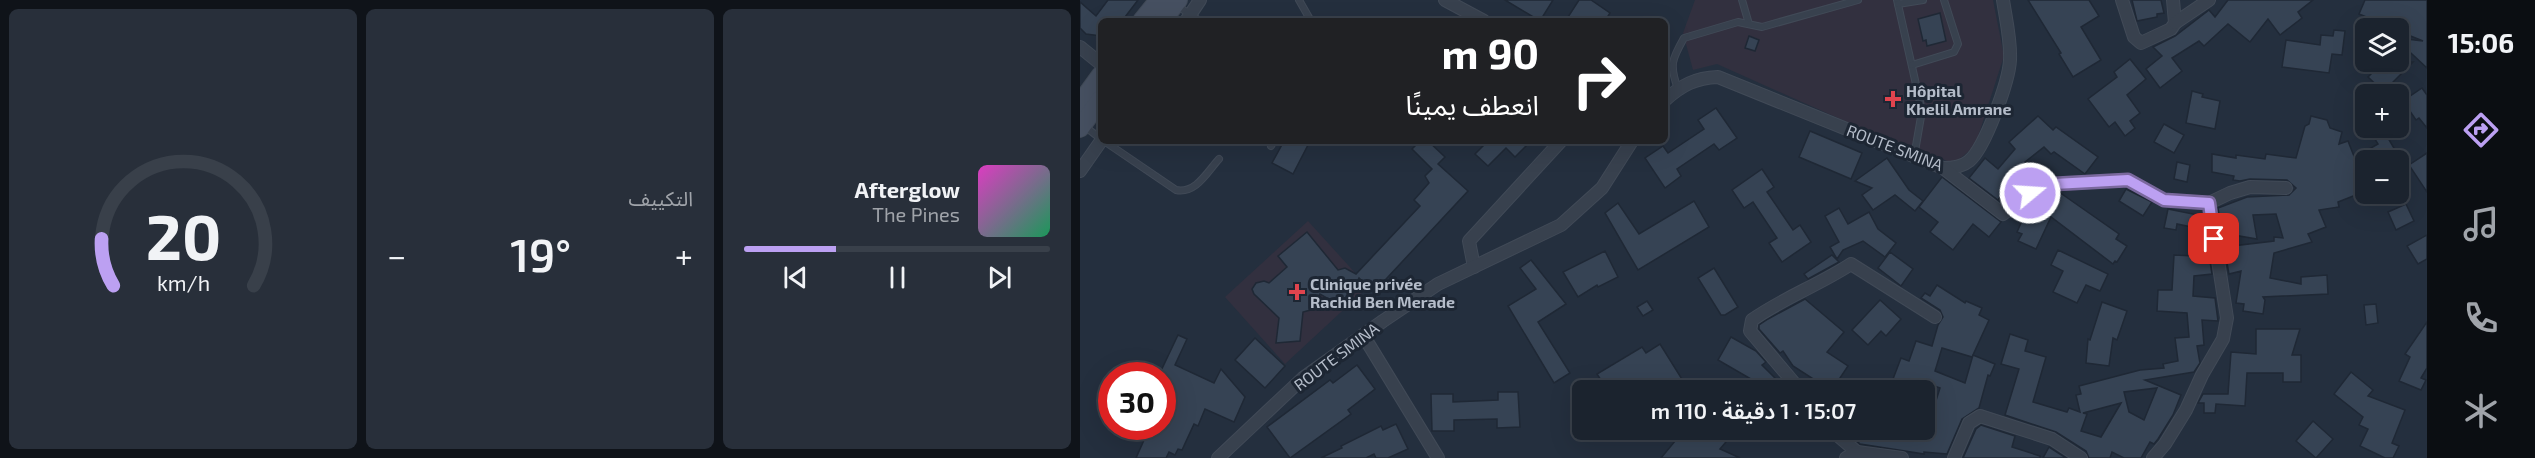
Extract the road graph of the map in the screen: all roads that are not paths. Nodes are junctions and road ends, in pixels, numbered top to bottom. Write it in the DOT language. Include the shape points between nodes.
graph roads {
  1 [pos="1200,0"];
  2 [pos="1299,0"];
  3 [pos="1445,0"];
  4 [pos="1742,0"];
  5 [pos="1858,0"];
  6 [pos="1923,0"];
  7 [pos="1944,0"];
  8 [pos="2003,0"];
  9 [pos="2122,0"];
  10 [pos="2173,0"];
  11 [pos="2209,0"];
  12 [pos="1171,1"];
  13 [pos="1898,2"];
  14 [pos="1146,18"];
  15 [pos="1163,18"];
  16 [pos="1191,18"];
  17 [pos="1192,18"];
  18 [pos="1309,18"];
  19 [pos="1478,18"];
  20 [pos="2175,23"];
  21 [pos="1749,24"];
  22 [pos="1080,47"];
  23 [pos="1098,62"];
  24 [pos="1912,65"];
  25 [pos="1098,79"];
  26 [pos="1678,88"];
  27 [pos="1668,97"];
  28 [pos="1098,103"];
  29 [pos="1080,104"];
  30 [pos="1081,127"];
  31 [pos="1098,138"];
  32 [pos="1099,144"];
  33 [pos="1108,144"];
  34 [pos="1558,144"];
  35 [pos="1630,144"];
  36 [pos="1914,158"];
  37 [pos="1219,159"];
  38 [pos="1943,168"];
  39 [pos="1080,171"];
  40 [pos="2286,188"];
  41 [pos="2209,203"];
  42 [pos="1474,267"];
  43 [pos="1935,317"];
  44 [pos="1363,335"];
  45 [pos="1792,380"];
  46 [pos="1839,440"];
  47 [pos="1852,455"];
  48 [pos="1218,458"];
  49 [pos="1438,458"];
  50 [pos="1902,458"];
  51 [pos="1954,458"];
  52 [pos="2081,458"];
  53 [pos="2152,458"];
  1 -- 17 [label="street"];
  2 -- 18 [label="lane"];
  3 -- 19 [label="street"];
  4 -- 21 [label="lane"];
  5 -- 21 [label="lane" via="1762,27"];
  6 -- 13 [label="lane"];
  7 -- 24 [label="lane" via="1958,44 1954,52"];
  8 -- 38 [label="street, ROUTE SMINA" via="2010,63 2001,96 1976,155 1967,163"];
  9 -- 20 [label="street" via="2134,37 2141,43"];
  10 -- 20 [label="street"];
  11 -- 20 [label="street"];
  12 -- 14 [label="street"];
  12 -- 15 [label="street"];
  12 -- 16 [label="lane"];
  13 -- 24 [label="lane"];
  21 -- 26 [label="lane" via="1738,22 1684,38 1671,71"];
  22 -- 23 [label="street"];
  24 -- 36 [label="lane" via="1922,111"];
  25 -- 29 [label="street"];
  26 -- 27 [label="street, ROUTE SMINA"];
  26 -- 36 [label="street, ROUTE SMINA" via="1702,78 1732,81"];
  28 -- 30 [label="street"];
  30 -- 31 [label="lane"];
  32 -- 39 [label="street"];
  33 -- 37 [label="lane" via="1176,190 1185,192 1193,189"];
  34 -- 42 [label="street" via="1469,241"];
  35 -- 42 [label="street, ROUTE SMINA" via="1602,188 1562,225"];
  36 -- 38 [label="street, ROUTE SMINA"];
  38 -- 41 [label="street" via="2003,214 2030,193 2054,184 2128,180 2164,200"];
  40 -- 41 [label="street" via="2250,187"];
  41 -- 53 [label="street" via="2227,318 2223,339 2186,410"];
  42 -- 44 [label="street, ROUTE SMINA" via="1438,284"];
  43 -- 45 [label="street" via="1851,264 1752,320 1750,331"];
  44 -- 48 [label="street, ROUTE SMINA" via="1303,378"];
  44 -- 49 [label="street"];
  46 -- 47 [label="street"];
  47 -- 50 [label="street"];
  51 -- 52 [label="street" via="1969,423 1980,416 2052,439"];
}
